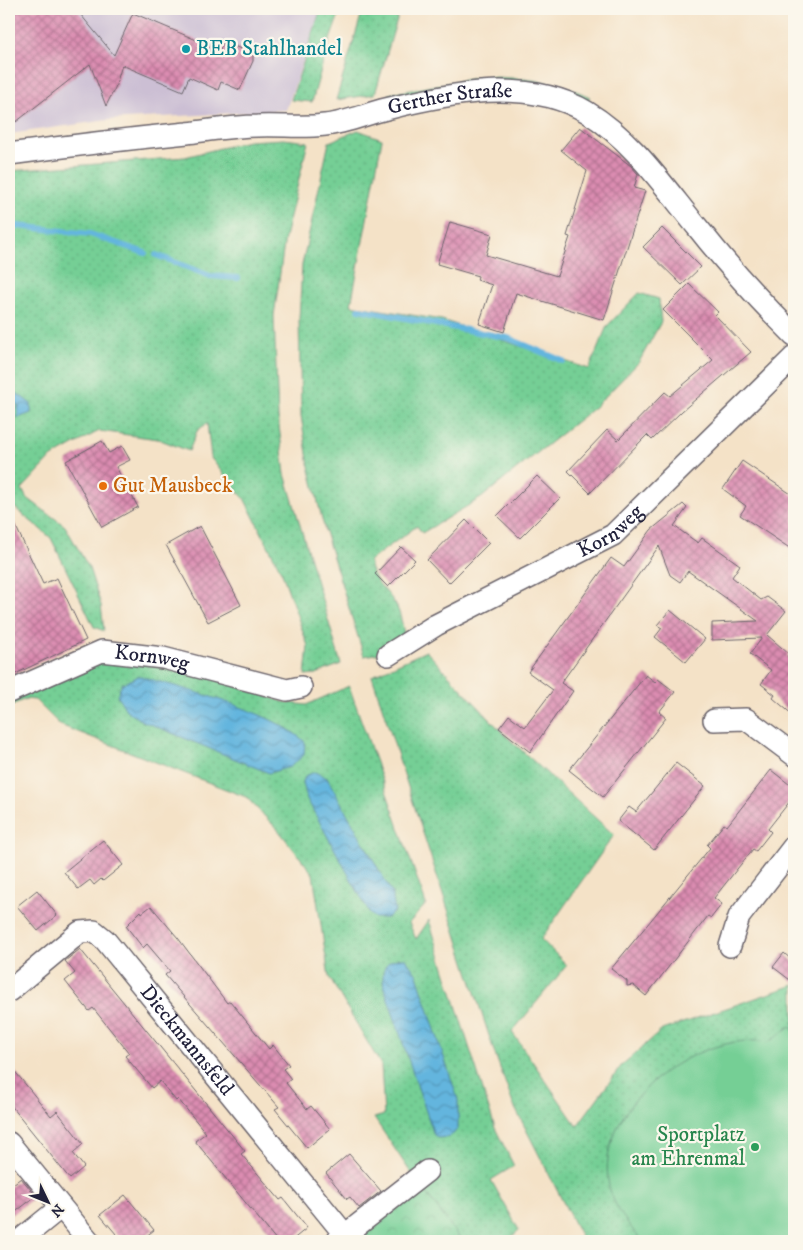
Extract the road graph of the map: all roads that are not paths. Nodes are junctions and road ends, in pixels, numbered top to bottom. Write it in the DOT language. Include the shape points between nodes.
graph roads {
  1 [pos="9,154"];
  2 [pos="794,335"];
  3 [pos="794,357"];
  4 [pos="388,655"];
  5 [pos="301,687"];
  6 [pos="9,692"];
  7 [pos="714,720"];
  8 [pos="794,755"];
  9 [pos="794,846"];
  10 [pos="730,946"];
  11 [pos="9,991"];
  12 [pos="9,1143"];
  13 [pos="427,1171"];
  14 [pos="61,1207"];
  15 [pos="341,1238"];
  16 [pos="19,1241"];
  17 [pos="89,1241"];
  1 -- 2 [label="street, Gerther Straße" via="108,140 259,126 298,128 330,125 386,109 478,92 511,91 550,98 570,103 618,134 750,290"];
  3 -- 4 [label="street, Kornweg" via="613,535 436,625"];
  5 -- 6 [label="street, Kornweg" via="287,690 163,658 102,651"];
  7 -- 8 [label="street" via="746,719"];
  9 -- 10 [label="street" via="738,917"];
  11 -- 15 [label="street, Dieckmannsfeld" via="80,932 94,931 105,940"];
  12 -- 14 [label="street"];
  13 -- 15 [label="street, Dieckmannsfeld"];
  14 -- 16 [label="street"];
  14 -- 17 [label="street"];
}
